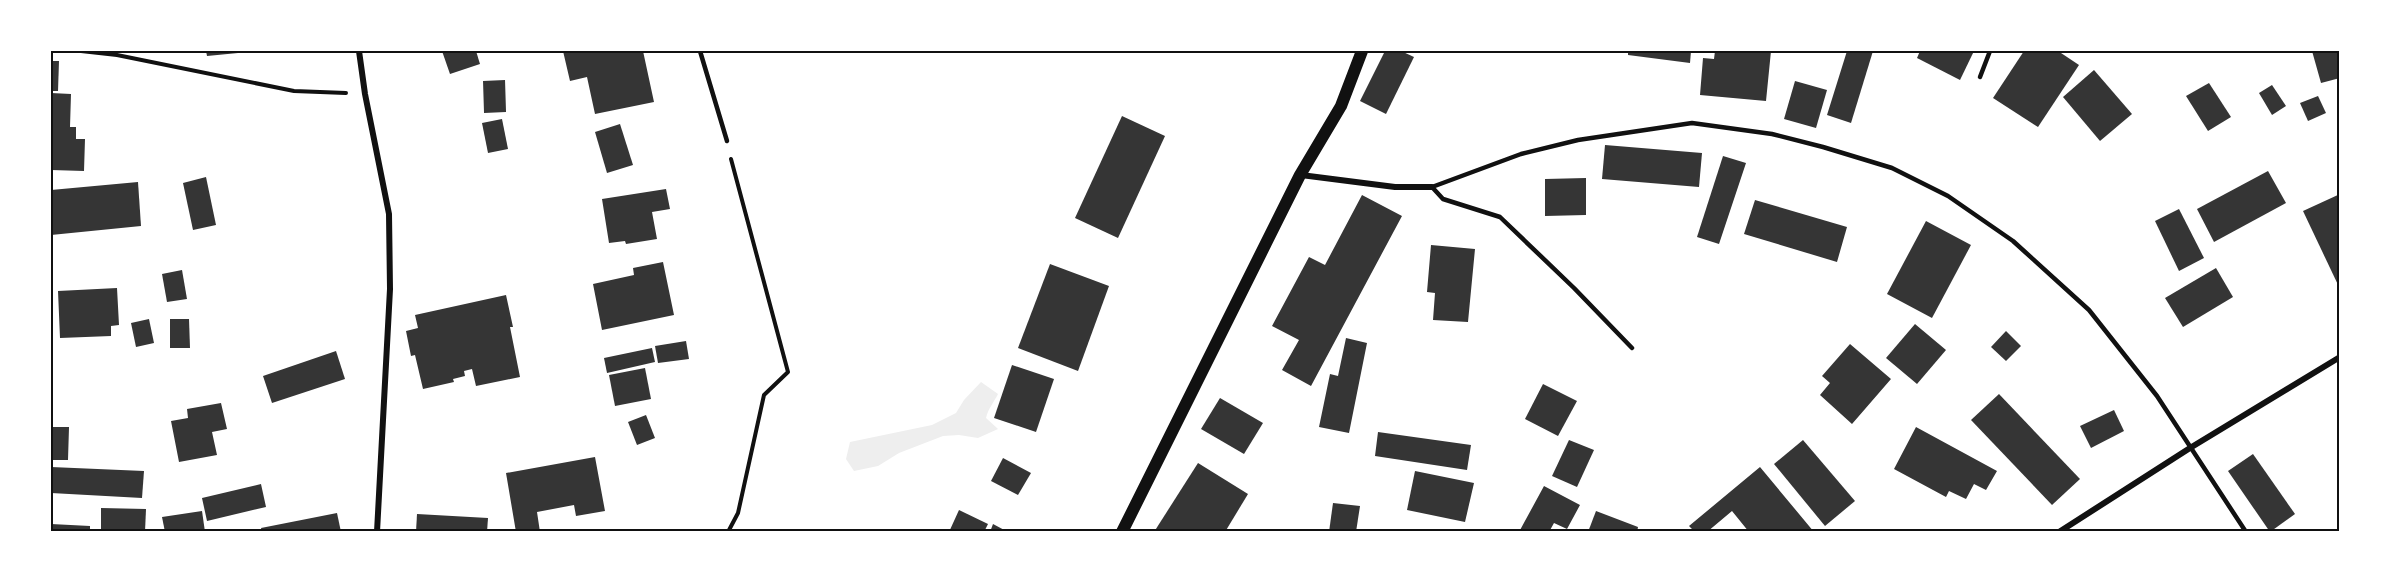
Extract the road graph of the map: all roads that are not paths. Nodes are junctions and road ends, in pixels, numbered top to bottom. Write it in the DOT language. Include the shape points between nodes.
graph roads {
  1 [pos="359,51"];
  2 [pos="700,51"];
  3 [pos="1362,51"];
  4 [pos="1990,51"];
  5 [pos="1980,77"];
  6 [pos="726,141"];
  7 [pos="1300,175"];
  8 [pos="1432,187"];
  9 [pos="1632,348"];
  10 [pos="2340,357"];
  11 [pos="2190,448"];
  12 [pos="377,532"];
  13 [pos="1122,532"];
  14 [pos="2059,532"];
  15 [pos="2246,532"];
  1 -- 12 [label="street" via="389,214 390,288"];
  2 -- 6 [label="lane"];
  3 -- 7 [label="main road" via="1341,106"];
  4 -- 5 [label="lane"];
  7 -- 8 [label="street" via="1395,187"];
  7 -- 13 [label="main road"];
  8 -- 9 [label="lane" via="1443,199 1500,217"];
  8 -- 11 [label="lane" via="1521,154 1578,140 1692,123 1772,134 1892,168 1948,196 2013,241 2089,310 2157,396"];
  10 -- 11 [label="street"];
  11 -- 14 [label="street"];
  11 -- 15 [label="lane"];
}
